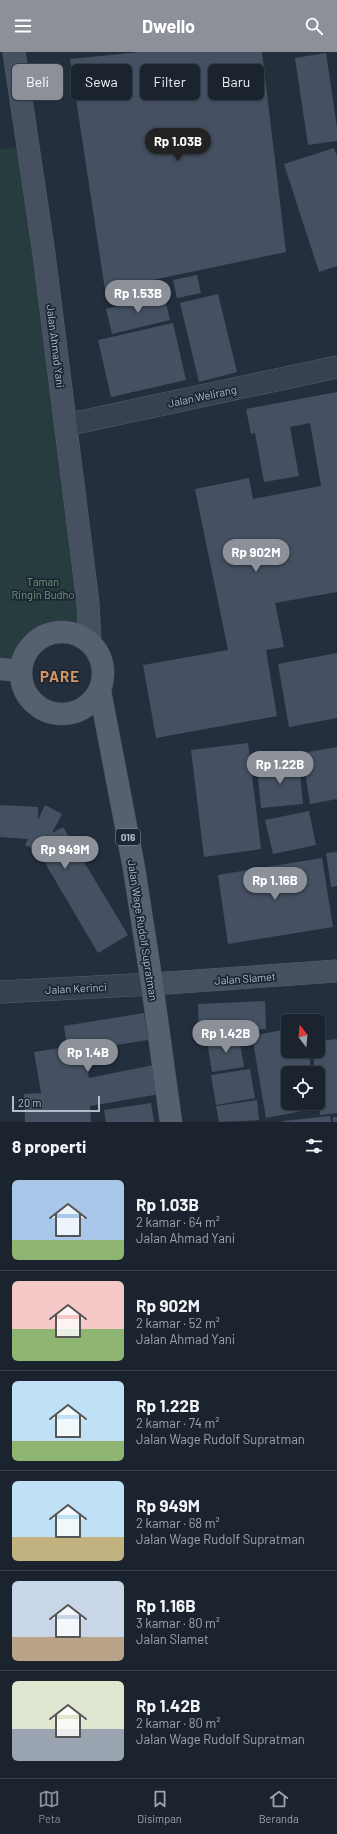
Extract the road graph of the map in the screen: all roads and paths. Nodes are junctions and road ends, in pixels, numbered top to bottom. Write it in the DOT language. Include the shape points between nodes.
graph roads {
  1 [pos="14,52"];
  2 [pos="9,85"];
  3 [pos="337,367"];
  4 [pos="66,425"];
  5 [pos="90,642"];
  6 [pos="10,670"];
  7 [pos="100,691"];
  8 [pos="337,972"];
  9 [pos="152,984"];
  10 [pos="0,992"];
  11 [pos="171,1122"];
  1 -- 2 [label="main road, Jalan Ahmad Yani"];
  2 -- 4 [label="main road, Jalan Ahmad Yani" via="44,254"];
  3 -- 4 [label="street, Jalan Welirang"];
  4 -- 5 [label="main road, Jalan Ahmad Yani" via="88,603"];
  5 -- 6 [label="main road, 016" via="78,634 64,631 50,633 37,640 23,659"];
  5 -- 7 [label="main road, 016" via="99,652 104,666"];
  6 -- 7 [label="main road, 016" via="22,682 30,699 44,711 70,714 82,710"];
  7 -- 9 [label="main road, Jalan Wage Rudolf Supratman / 016" via="134,868"];
  8 -- 9 [label="main road, Jalan Slamet"];
  9 -- 10 [label="street, Jalan Kerinci"];
  9 -- 11 [label="main road, Jalan Wage Rudolf Supratman / 016"];
}
